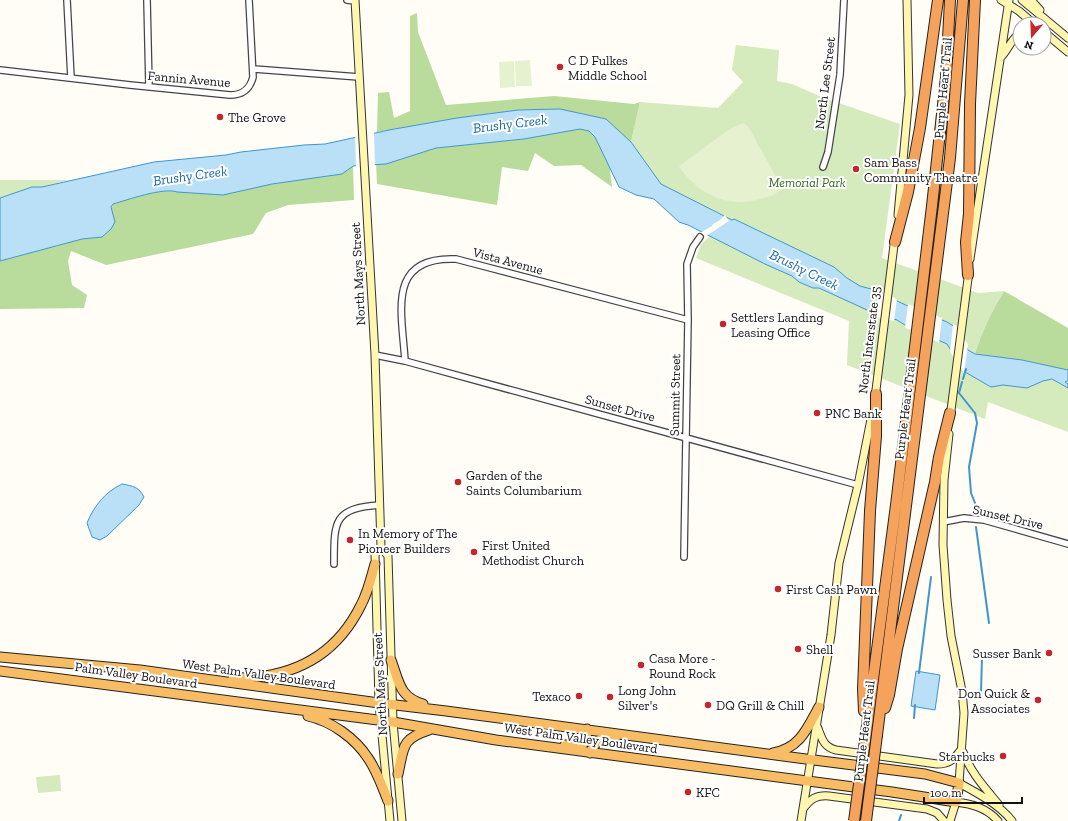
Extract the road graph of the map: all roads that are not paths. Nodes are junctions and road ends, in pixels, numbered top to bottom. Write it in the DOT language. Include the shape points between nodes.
graph roads {
  1 [pos="67,0"];
  2 [pos="147,0"];
  3 [pos="249,0"];
  4 [pos="352,0"];
  5 [pos="844,0"];
  6 [pos="907,0"];
  7 [pos="938,0"];
  8 [pos="950,0"];
  9 [pos="963,0"];
  10 [pos="975,0"];
  11 [pos="1001,0"];
  12 [pos="1022,0"];
  13 [pos="1031,0"];
  14 [pos="1009,2"];
  15 [pos="1025,16"];
  16 [pos="1042,16"];
  17 [pos="1047,16"];
  18 [pos="1052,24"];
  19 [pos="1068,38"];
  20 [pos="1052,39"];
  21 [pos="1012,41"];
  22 [pos="1068,52"];
  23 [pos="1001,57"];
  24 [pos="254,69"];
  25 [pos="0,70"];
  26 [pos="359,77"];
  27 [pos="71,78"];
  28 [pos="149,87"];
  29 [pos="823,166"];
  30 [pos="700,237"];
  31 [pos="895,245"];
  32 [pos="968,275"];
  33 [pos="688,320"];
  34 [pos="375,355"];
  35 [pos="405,361"];
  36 [pos="876,390"];
  37 [pos="951,410"];
  38 [pos="685,437"];
  39 [pos="858,485"];
  40 [pos="380,505"];
  41 [pos="943,522"];
  42 [pos="1068,544"];
  43 [pos="381,547"];
  44 [pos="684,557"];
  45 [pos="334,564"];
  46 [pos="375,564"];
  47 [pos="0,657"];
  48 [pos="391,660"];
  49 [pos="140,670"];
  50 [pos="0,671"];
  51 [pos="197,678"];
  52 [pos="379,703"];
  53 [pos="393,705"];
  54 [pos="268,706"];
  55 [pos="819,707"];
  56 [pos="446,710"];
  57 [pos="381,721"];
  58 [pos="393,722"];
  59 [pos="817,726"];
  60 [pos="431,729"];
  61 [pos="587,729"];
  62 [pos="866,733"];
  63 [pos="627,735"];
  64 [pos="876,735"];
  65 [pos="552,747"];
  66 [pos="962,749"];
  67 [pos="590,753"];
  68 [pos="768,754"];
  69 [pos="811,760"];
  70 [pos="398,774"];
  71 [pos="807,782"];
  72 [pos="958,783"];
  73 [pos="388,801"];
  74 [pos="956,802"];
  75 [pos="802,810"];
  76 [pos="1006,813"];
  77 [pos="997,820"];
  78 [pos="390,821"];
  79 [pos="402,821"];
  80 [pos="801,821"];
  81 [pos="854,821"];
  82 [pos="866,821"];
  83 [pos="944,821"];
  84 [pos="950,821"];
  85 [pos="1012,821"];
  1 -- 27 [label="street"];
  2 -- 28 [label="street"];
  3 -- 24 [label="street"];
  4 -- 26 [label="main road, North Mays Street"];
  5 -- 29 [label="street, North Lee Street" via="840,69 828,152"];
  6 -- 31 [label="main road, North Interstate 35" via="909,95"];
  7 -- 31 [label="highway" via="920,128"];
  8 -- 62 [label="highway, Purple Heart Trail" via="946,77 926,258"];
  9 -- 64 [label="highway, Purple Heart Trail" via="951,150 938,261"];
  10 -- 32 [label="highway" via="966,242"];
  11 -- 14 [label="main road"];
  12 -- 16 [label="main road"];
  13 -- 17 [label="main road"];
  14 -- 15 [label="main road"];
  14 -- 23 [label="main road"];
  18 -- 19 [label="main road"];
  20 -- 22 [label="main road"];
  21 -- 23 [label="main road"];
  23 -- 32 [label="main road"];
  24 -- 26 [label="street"];
  24 -- 28 [label="street, Fannin Avenue" via="248,88 236,95"];
  25 -- 27 [label="street, Fannin Avenue"];
  26 -- 34 [label="main road, North Mays Street"];
  27 -- 28 [label="street, Fannin Avenue"];
  30 -- 33 [label="street, Summit Street" via="687,264"];
  31 -- 36 [label="main road, North Interstate 35"];
  32 -- 37 [label="main road"];
  33 -- 35 [label="street, Vista Avenue" via="456,259 436,259 419,265 404,285 402,302"];
  33 -- 38 [label="street, Summit Street"];
  34 -- 35 [label="street, Sunset Drive"];
  34 -- 40 [label="main road, North Mays Street"];
  35 -- 38 [label="street, Sunset Drive"];
  36 -- 39 [label="main road, North Interstate 35" via="868,443"];
  36 -- 62 [label="highway" via="863,689"];
  37 -- 41 [label="main road"];
  37 -- 64 [label="highway" via="889,695"];
  38 -- 39 [label="street, Sunset Drive"];
  38 -- 44 [label="street, Summit Street"];
  39 -- 55 [label="main road, North Interstate 35" via="838,563 831,635"];
  40 -- 43 [label="main road, North Mays Street"];
  40 -- 45 [label="street" via="356,507 340,518 334,538"];
  41 -- 42 [label="street, Sunset Drive" via="964,518 984,520"];
  41 -- 66 [label="main road" via="946,600 964,713"];
  43 -- 46 [label="main road, North Mays Street" via="375,554"];
  43 -- 48 [label="main road, North Mays Street" via="388,556"];
  46 -- 51 [label="highway" via="366,595 350,624 336,641 309,662 290,671 266,677"];
  46 -- 52 [label="main road, North Mays Street"];
  47 -- 49 [label="highway, Palm Valley Boulevard"];
  48 -- 53 [label="main road, North Mays Street"];
  48 -- 56 [label="highway" via="407,696 415,702"];
  49 -- 51 [label="highway, West Palm Valley Boulevard"];
  50 -- 54 [label="highway, Palm Valley Boulevard"];
  51 -- 52 [label="highway, West Palm Valley Boulevard"];
  52 -- 53 [label="highway, West Palm Valley Boulevard"];
  52 -- 57 [label="main road, North Mays Street"];
  53 -- 56 [label="highway, West Palm Valley Boulevard"];
  53 -- 58 [label="main road, North Mays Street"];
  54 -- 57 [label="highway, West Palm Valley Boulevard"];
  54 -- 73 [label="highway" via="320,720 347,736 368,758"];
  55 -- 59 [label="main road, North Interstate 35"];
  55 -- 68 [label="highway" via="798,742 786,750"];
  56 -- 61 [label="highway, West Palm Valley Boulevard"];
  57 -- 58 [label="highway, West Palm Valley Boulevard"];
  57 -- 73 [label="main road, North Mays Street"];
  58 -- 60 [label="highway, West Palm Valley Boulevard"];
  58 -- 70 [label="main road, North Mays Street"];
  59 -- 66 [label="main road" via="826,745 836,750 944,764 952,761"];
  59 -- 69 [label="main road, North Interstate 35"];
  60 -- 65 [label="highway, West Palm Valley Boulevard"];
  60 -- 70 [label="highway" via="413,736 408,741"];
  61 -- 63 [label="highway, West Palm Valley Boulevard"];
  61 -- 65 [label="highway" via="584,743"];
  62 -- 81 [label="highway, Purple Heart Trail, bridge"];
  63 -- 67 [label="highway" via="602,738 596,741"];
  63 -- 68 [label="highway, West Palm Valley Boulevard"];
  64 -- 82 [label="highway, Purple Heart Trail, bridge"];
  65 -- 67 [label="highway, West Palm Valley Boulevard"];
  66 -- 72 [label="main road"];
  66 -- 76 [label="main road" via="976,778"];
  67 -- 71 [label="highway, West Palm Valley Boulevard"];
  68 -- 69 [label="highway"];
  69 -- 71 [label="main road, North Interstate 35"];
  69 -- 72 [label="highway" via="925,774"];
  70 -- 79 [label="main road, North Mays Street"];
  71 -- 74 [label="highway, West Palm Valley Boulevard"];
  71 -- 75 [label="main road, North Interstate 35"];
  72 -- 74 [label="highway"];
  72 -- 76 [label="main road"];
  73 -- 78 [label="main road, North Mays Street"];
  74 -- 77 [label="main road" via="976,806"];
  74 -- 84 [label="main road"];
  75 -- 80 [label="main road, North Interstate 35"];
  75 -- 83 [label="main road" via="811,800 821,796 928,809 937,813"];
  76 -- 85 [label="main road"];
}
